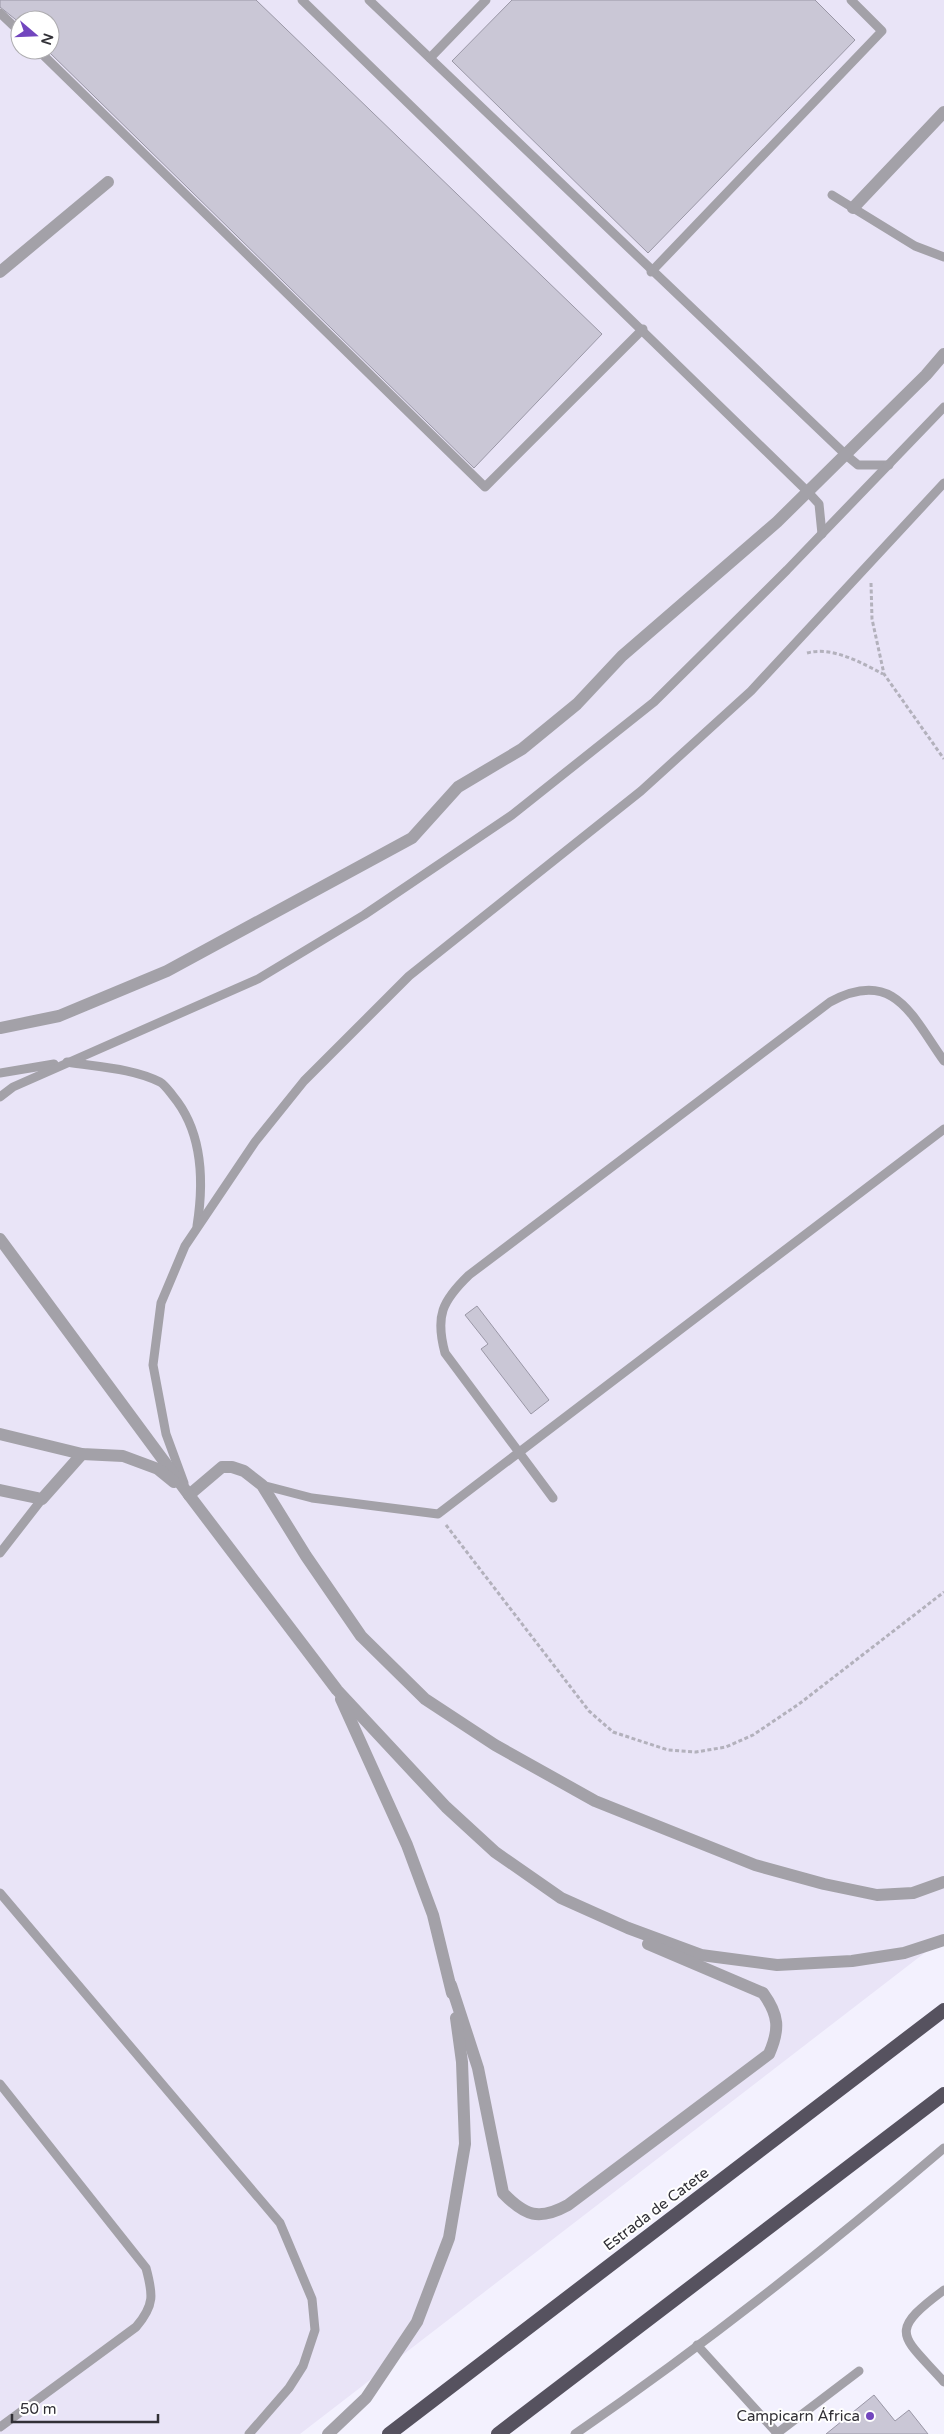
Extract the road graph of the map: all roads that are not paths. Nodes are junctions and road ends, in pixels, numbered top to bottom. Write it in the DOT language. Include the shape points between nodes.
graph roads {
  1 [pos="302,0"];
  2 [pos="369,0"];
  3 [pos="486,0"];
  4 [pos="851,0"];
  5 [pos="0,13"];
  6 [pos="10,22"];
  7 [pos="430,58"];
  8 [pos="48,60"];
  9 [pos="944,112"];
  10 [pos="108,182"];
  11 [pos="832,195"];
  12 [pos="853,208"];
  13 [pos="944,257"];
  14 [pos="0,272"];
  15 [pos="652,272"];
  16 [pos="643,329"];
  17 [pos="944,354"];
  18 [pos="944,407"];
  19 [pos="846,455"];
  20 [pos="889,465"];
  21 [pos="944,483"];
  22 [pos="808,492"];
  23 [pos="822,534"];
  24 [pos="0,1028"];
  25 [pos="944,1061"];
  26 [pos="66,1062"];
  27 [pos="0,1073"];
  28 [pos="0,1097"];
  29 [pos="944,1130"];
  30 [pos="196,1229"];
  31 [pos="0,1239"];
  32 [pos="0,1434"];
  33 [pos="519,1453"];
  34 [pos="82,1454"];
  35 [pos="262,1485"];
  36 [pos="0,1490"];
  37 [pos="189,1495"];
  38 [pos="553,1498"];
  39 [pos="42,1500"];
  40 [pos="0,1553"];
  41 [pos="337,1690"];
  42 [pos="944,1882"];
  43 [pos="0,1893"];
  44 [pos="561,1898"];
  45 [pos="944,1940"];
  46 [pos="451,1985"];
  47 [pos="944,2010"];
  48 [pos="0,2084"];
  49 [pos="944,2094"];
  50 [pos="944,2148"];
  51 [pos="944,2290"];
  52 [pos="697,2345"];
  53 [pos="859,2371"];
  54 [pos="944,2382"];
  55 [pos="0,2427"];
  56 [pos="776,2433"];
  57 [pos="249,2434"];
  58 [pos="328,2434"];
  59 [pos="389,2434"];
  60 [pos="498,2434"];
  61 [pos="575,2434"];
  1 -- 16 [label="lane"];
  2 -- 7 [label="lane"];
  3 -- 7 [label="lane"];
  4 -- 15 [label="lane" via="882,31"];
  5 -- 6 [label="lane"];
  7 -- 15 [label="lane"];
  8 -- 16 [label="lane" via="485,487"];
  9 -- 12 [label="street"];
  10 -- 14 [label="street"];
  11 -- 12 [label="lane"];
  12 -- 13 [label="lane" via="915,246"];
  15 -- 19 [label="lane"];
  16 -- 22 [label="lane"];
  17 -- 19 [label="street"];
  18 -- 20 [label="lane"];
  19 -- 20 [label="lane" via="858,465"];
  19 -- 22 [label="street"];
  20 -- 23 [label="lane"];
  21 -- 30 [label="lane" via="751,691 641,791 409,976 304,1081 255,1142"];
  22 -- 23 [label="lane" via="819,504"];
  22 -- 24 [label="street" via="622,656 577,704 522,749 458,787 412,838 167,971 59,1016"];
  23 -- 26 [label="lane" via="654,702 512,815 364,914 258,978"];
  25 -- 33 [label="lane" via="904,1005 885,992 866,989 847,992 453,1290 442,1309 440,1332 445,1353"];
  26 -- 27 [label="lane"];
  26 -- 28 [label="lane" via="13,1086"];
  26 -- 30 [label="lane" via="133,1072 162,1083 180,1104 192,1130 200,1164 202,1198"];
  29 -- 33 [label="lane"];
  30 -- 37 [label="lane" via="184,1246 161,1303 153,1365 166,1434"];
  31 -- 37 [label="street"];
  32 -- 34 [label="street"];
  33 -- 35 [label="lane" via="438,1514 312,1498"];
  33 -- 38 [label="lane"];
  34 -- 37 [label="street" via="132,1459 158,1469"];
  34 -- 39 [label="street"];
  35 -- 37 [label="street" via="244,1471 222,1467"];
  35 -- 42 [label="street" via="361,1636 426,1699 495,1745 595,1801 755,1865 877,1895 914,1893"];
  36 -- 39 [label="street"];
  37 -- 41 [label="street"];
  39 -- 40 [label="lane"];
  41 -- 44 [label="street" via="446,1807 495,1852"];
  41 -- 46 [label="street" via="407,1845 433,1915"];
  43 -- 57 [label="lane" via="280,2223 312,2299 315,2330 302,2366 289,2388"];
  44 -- 45 [label="street" via="628,1928 701,1955 777,1965 852,1962 904,1953"];
  44 -- 46 [label="street" via="638,1940 762,1993 773,2007 777,2024 769,2054 568,2205 553,2214 534,2215 517,2208 503,2193 478,2068"];
  46 -- 58 [label="street" via="462,2062 465,2144 449,2238 417,2322 366,2398"];
  47 -- 59 [label="highway, Estrada de Catete"];
  48 -- 55 [label="lane" via="146,2268 152,2289 148,2313 136,2326"];
  49 -- 60 [label="highway"];
  50 -- 52 [label="lane" via="847,2230"];
  51 -- 54 [label="lane" via="918,2309 905,2330 907,2340"];
  52 -- 56 [label="lane"];
  52 -- 61 [label="lane"];
  53 -- 56 [label="lane"];
}
